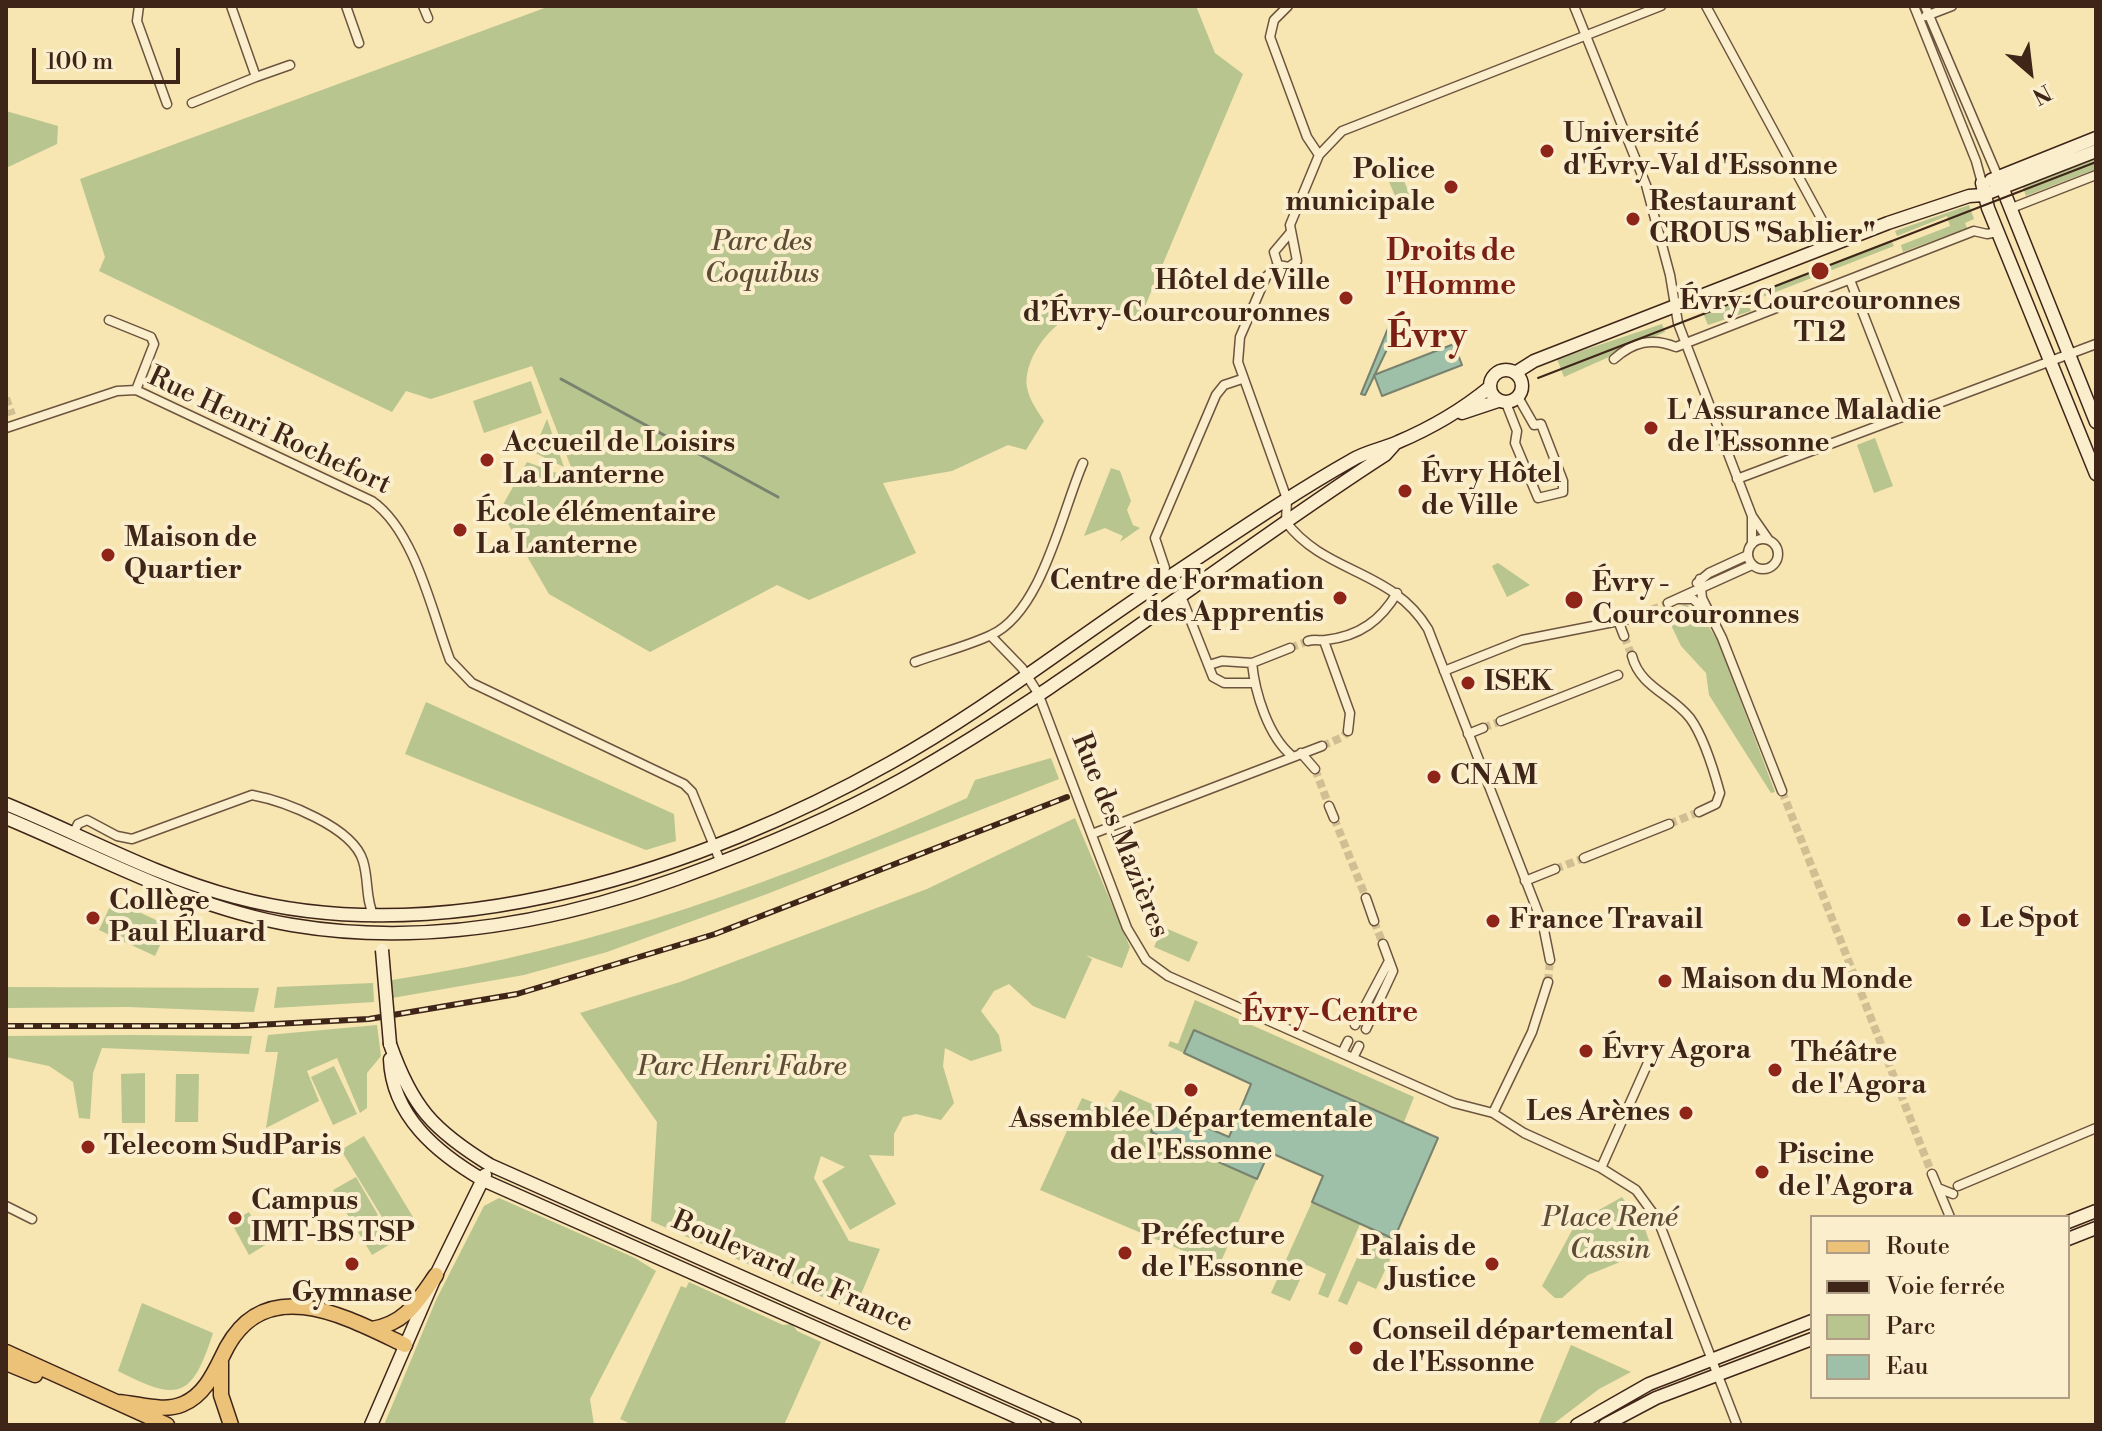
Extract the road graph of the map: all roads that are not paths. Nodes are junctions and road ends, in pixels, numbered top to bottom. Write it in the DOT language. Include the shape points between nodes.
graph roads {
  1 [pos="139,6"];
  2 [pos="231,6"];
  3 [pos="346,6"];
  4 [pos="423,6"];
  5 [pos="1288,6"];
  6 [pos="1574,6"];
  7 [pos="1661,6"];
  8 [pos="1706,6"];
  9 [pos="1916,6"];
  10 [pos="1925,6"];
  11 [pos="1952,6"];
  12 [pos="1930,16"];
  13 [pos="428,18"];
  14 [pos="1584,31"];
  15 [pos="359,43"];
  16 [pos="290,65"];
  17 [pos="256,77"];
  18 [pos="192,103"];
  19 [pos="167,104"];
  20 [pos="2096,138"];
  21 [pos="2096,151"];
  22 [pos="1319,155"];
  23 [pos="2096,175"];
  24 [pos="2000,182"];
  25 [pos="1982,189"];
  26 [pos="2009,209"];
  27 [pos="1997,232"];
  28 [pos="1290,233"];
  29 [pos="1282,243"];
  30 [pos="1293,245"];
  31 [pos="1829,247"];
  32 [pos="1278,265"];
  33 [pos="1850,280"];
  34 [pos="1676,307"];
  35 [pos="109,320"];
  36 [pos="1685,343"];
  37 [pos="2096,344"];
  38 [pos="2069,352"];
  39 [pos="1614,359"];
  40 [pos="2049,361"];
  41 [pos="1515,373"];
  42 [pos="1242,379"];
  43 [pos="1490,387"];
  44 [pos="136,390"];
  45 [pos="1508,400"];
  46 [pos="1451,416"];
  47 [pos="1903,416"];
  48 [pos="11,422"];
  49 [pos="2096,422"];
  50 [pos="1534,425"];
  51 [pos="1517,431"];
  52 [pos="1394,445"];
  53 [pos="1083,463"];
  54 [pos="2096,474"];
  55 [pos="1737,479"];
  56 [pos="1287,499"];
  57 [pos="1752,516"];
  58 [pos="1286,522"];
  59 [pos="1768,539"];
  60 [pos="1752,544"];
  61 [pos="1748,555"];
  62 [pos="1752,565"];
  63 [pos="1701,583"];
  64 [pos="1149,590"];
  65 [pos="1397,593"];
  66 [pos="1181,596"];
  67 [pos="1677,599"];
  68 [pos="1668,603"];
  69 [pos="1710,617"];
  70 [pos="1629,619"];
  71 [pos="1619,623"];
  72 [pos="991,636"];
  73 [pos="1624,636"];
  74 [pos="1308,641"];
  75 [pos="1324,641"];
  76 [pos="1290,648"];
  77 [pos="1632,656"];
  78 [pos="915,662"];
  79 [pos="1252,663"];
  80 [pos="1209,665"];
  81 [pos="1635,668"];
  82 [pos="1444,671"];
  83 [pos="1028,676"];
  84 [pos="1254,683"];
  85 [pos="1038,693"];
  86 [pos="1501,721"];
  87 [pos="1483,728"];
  88 [pos="1348,731"];
  89 [pos="1468,734"];
  90 [pos="1279,745"];
  91 [pos="1322,746"];
  92 [pos="1296,754"];
  93 [pos="1271,764"];
  94 [pos="1315,769"];
  95 [pos="1782,791"];
  96 [pos="6,804"];
  97 [pos="1329,806"];
  98 [pos="1699,812"];
  99 [pos="6,818"];
  100 [pos="1334,818"];
  101 [pos="1669,824"];
  102 [pos="74,832"];
  103 [pos="1092,834"];
  104 [pos="714,844"];
  105 [pos="1584,858"];
  106 [pos="721,863"];
  107 [pos="1555,869"];
  108 [pos="1525,881"];
  109 [pos="1366,898"];
  110 [pos="374,917"];
  111 [pos="1374,921"];
  112 [pos="379,935"];
  113 [pos="1383,944"];
  114 [pos="1389,960"];
  115 [pos="1550,960"];
  116 [pos="1548,982"];
  117 [pos="1355,1025"];
  118 [pos="1366,1029"];
  119 [pos="1348,1041"];
  120 [pos="390,1044"];
  121 [pos="1359,1046"];
  122 [pos="1342,1053"];
  123 [pos="1651,1056"];
  124 [pos="1353,1058"];
  125 [pos="1493,1113"];
  126 [pos="2096,1131"];
  127 [pos="490,1165"];
  128 [pos="1601,1168"];
  129 [pos="1932,1174"];
  130 [pos="483,1180"];
  131 [pos="1938,1188"];
  132 [pos="6,1206"];
  133 [pos="2096,1211"];
  134 [pos="1949,1215"];
  135 [pos="32,1219"];
  136 [pos="2070,1221"];
  137 [pos="2096,1228"];
  138 [pos="2070,1238"];
  139 [pos="436,1275"];
  140 [pos="1810,1322"];
  141 [pos="371,1329"];
  142 [pos="1810,1340"];
  143 [pos="405,1345"];
  144 [pos="6,1352"];
  145 [pos="1712,1360"];
  146 [pos="221,1362"];
  147 [pos="6,1363"];
  148 [pos="1718,1375"];
  149 [pos="117,1402"];
  150 [pos="146,1425"];
  151 [pos="167,1425"];
  152 [pos="231,1425"];
  153 [pos="371,1425"];
  154 [pos="1035,1425"];
  155 [pos="1075,1425"];
  156 [pos="1577,1425"];
  157 [pos="1605,1425"];
  158 [pos="1737,1425"];
  1 -- 19 [label="street" via="137,21"];
  2 -- 17 [label="street"];
  3 -- 15 [label="street"];
  4 -- 13 [label="street"];
  5 -- 22 [label="street" via="1270,29 1273,54"];
  6 -- 14 [label="street"];
  7 -- 14 [label="street"];
  8 -- 31 [label="street" via="1828,231"];
  9 -- 12 [label="street"];
  9 -- 25 [label="street"];
  10 -- 12 [label="street"];
  11 -- 12 [label="street"];
  12 -- 24 [label="street"];
  14 -- 22 [label="street" via="1352,126"];
  14 -- 34 [label="street" via="1646,185"];
  16 -- 17 [label="street"];
  17 -- 18 [label="street"];
  20 -- 24 [label="main road"];
  21 -- 24 [label="main road"];
  22 -- 28 [label="street"];
  23 -- 26 [label="street"];
  24 -- 25 [label="main road"];
  24 -- 26 [label="main road"];
  25 -- 27 [label="main road"];
  25 -- 31 [label="main road"];
  26 -- 38 [label="main road"];
  27 -- 33 [label="street" via="1974,231"];
  27 -- 40 [label="main road"];
  28 -- 29 [label="street"];
  28 -- 30 [label="street"];
  29 -- 30 [label="street"];
  29 -- 32 [label="street" via="1274,252"];
  30 -- 32 [label="street" via="1298,254 1295,264"];
  31 -- 34 [label="main road"];
  32 -- 42 [label="street" via="1266,277 1240,337"];
  33 -- 36 [label="street"];
  33 -- 47 [label="street"];
  34 -- 36 [label="street"];
  34 -- 41 [label="main road"];
  35 -- 44 [label="street" via="151,337 154,344"];
  36 -- 39 [label="street" via="1676,347 1653,339"];
  36 -- 55 [label="street"];
  37 -- 38 [label="street"];
  38 -- 40 [label="street"];
  38 -- 49 [label="main road"];
  40 -- 47 [label="street"];
  40 -- 54 [label="main road"];
  41 -- 43 [label="main road" via="1495,374"];
  41 -- 45 [label="main road" via="1522,386"];
  42 -- 56 [label="street"];
  42 -- 64 [label="street" via="1224,385 1216,395 1155,538 1165,568"];
  43 -- 45 [label="main road"];
  43 -- 46 [label="main road"];
  44 -- 48 [label="street, Rue Henri Rochefort"];
  44 -- 104 [label="street, Rue Henri Rochefort" via="390,514 459,673 684,784"];
  45 -- 46 [label="main road"];
  45 -- 50 [label="street"];
  45 -- 51 [label="street"];
  46 -- 52 [label="main road"];
  47 -- 55 [label="street"];
  50 -- 51 [label="street"];
  50 -- 51 [label="street" via="1541,424 1563,492 1538,498 1515,443"];
  52 -- 56 [label="main road" via="1367,452"];
  52 -- 58 [label="main road"];
  53 -- 72 [label="street" via="1032,592 1009,624"];
  55 -- 57 [label="street"];
  56 -- 58 [label="street"];
  56 -- 64 [label="main road"];
  57 -- 59 [label="street"];
  57 -- 60 [label="street"];
  58 -- 65 [label="street" via="1314,551"];
  58 -- 66 [label="main road"];
  59 -- 60 [label="street"];
  59 -- 62 [label="street" via="1777,548 1777,561 1765,569"];
  60 -- 61 [label="street"];
  61 -- 62 [label="street"];
  61 -- 63 [label="street"];
  62 -- 63 [label="street"];
  63 -- 67 [label="street"];
  63 -- 69 [label="street"];
  64 -- 83 [label="main road"];
  65 -- 75 [label="street" via="1381,619"];
  65 -- 82 [label="street" via="1428,629"];
  66 -- 80 [label="street"];
  66 -- 85 [label="main road"];
  67 -- 68 [label="street"];
  67 -- 69 [label="street" via="1698,601"];
  69 -- 95 [label="street"];
  70 -- 71 [label="street"];
  71 -- 73 [label="street"];
  71 -- 82 [label="street" via="1536,636"];
  72 -- 78 [label="street"];
  72 -- 83 [label="street, Rue des Mazières"];
  74 -- 75 [label="street"];
  75 -- 88 [label="street" via="1350,713"];
  76 -- 79 [label="street"];
  77 -- 81 [label="street"];
  79 -- 80 [label="street"];
  79 -- 84 [label="street"];
  80 -- 84 [label="street" via="1218,682"];
  81 -- 86 [label="street"];
  81 -- 98 [label="street" via="1695,726 1720,793 1716,804"];
  82 -- 89 [label="street"];
  83 -- 85 [label="street, Rue des Mazières"];
  83 -- 104 [label="main road" via="889,764"];
  84 -- 90 [label="street"];
  85 -- 103 [label="street, Rue des Mazières"];
  85 -- 106 [label="main road" via="838,813"];
  87 -- 89 [label="street"];
  89 -- 108 [label="street"];
  90 -- 92 [label="street"];
  90 -- 93 [label="street"];
  91 -- 92 [label="street"];
  92 -- 93 [label="street"];
  92 -- 94 [label="street"];
  93 -- 103 [label="street"];
  96 -- 102 [label="main road"];
  97 -- 100 [label="street"];
  99 -- 112 [label="main road" via="189,899 291,925"];
  101 -- 105 [label="street"];
  102 -- 110 [label="main road" via="235,897"];
  102 -- 110 [label="street" via="87,820 132,839 252,795 267,798 339,829 354,843 363,860 367,903"];
  103 -- 122 [label="street, Rue des Mazières" via="1132,939 1146,960 1168,976"];
  104 -- 106 [label="street, Rue Henri Rochefort"];
  104 -- 110 [label="main road" via="610,880 518,902 445,914"];
  106 -- 112 [label="main road" via="619,899 522,922"];
  107 -- 108 [label="street"];
  108 -- 115 [label="street"];
  109 -- 111 [label="street"];
  110 -- 112 [label="main road, Boulevard de France"];
  112 -- 120 [label="main road, Boulevard de France, bridge"];
  113 -- 114 [label="street"];
  114 -- 117 [label="street"];
  114 -- 118 [label="street" via="1393,971"];
  116 -- 125 [label="street" via="1539,1017"];
  119 -- 122 [label="street"];
  120 -- 127 [label="main road, Boulevard de France" via="420,1110 451,1140"];
  120 -- 130 [label="main road, Boulevard de France" via="391,1076 409,1117 438,1150"];
  121 -- 124 [label="street"];
  122 -- 124 [label="street, Rue des Mazières"];
  123 -- 128 [label="street"];
  124 -- 125 [label="street, Rue des Mazières" via="1454,1103"];
  125 -- 128 [label="street, Rue des Mazières" via="1534,1139"];
  126 -- 131 [label="street" via="1956,1190"];
  127 -- 130 [label="main road"];
  127 -- 155 [label="main road, Boulevard de France"];
  128 -- 145 [label="street, Rue des Mazières" via="1636,1190 1654,1211"];
  129 -- 131 [label="street"];
  130 -- 139 [label="main road"];
  130 -- 154 [label="main road, Boulevard de France"];
  131 -- 134 [label="street"];
  132 -- 135 [label="street"];
  133 -- 136 [label="main road"];
  137 -- 138 [label="main road"];
  139 -- 141 [label="main road" via="408,1315"];
  139 -- 143 [label="main road"];
  140 -- 145 [label="main road"];
  141 -- 143 [label="main road"];
  141 -- 146 [label="main road" via="323,1309 274,1309 235,1334"];
  142 -- 148 [label="main road"];
  143 -- 153 [label="main road"];
  144 -- 149 [label="main road"];
  145 -- 148 [label="street, Rue des Mazières"];
  145 -- 156 [label="main road" via="1626,1395"];
  146 -- 149 [label="main road" via="200,1394 186,1403 162,1408"];
  146 -- 152 [label="main road" via="221,1395"];
  147 -- 150 [label="main road"];
  148 -- 157 [label="main road" via="1656,1398"];
  148 -- 158 [label="street, Rue des Mazières"];
  149 -- 151 [label="main road"];
}
